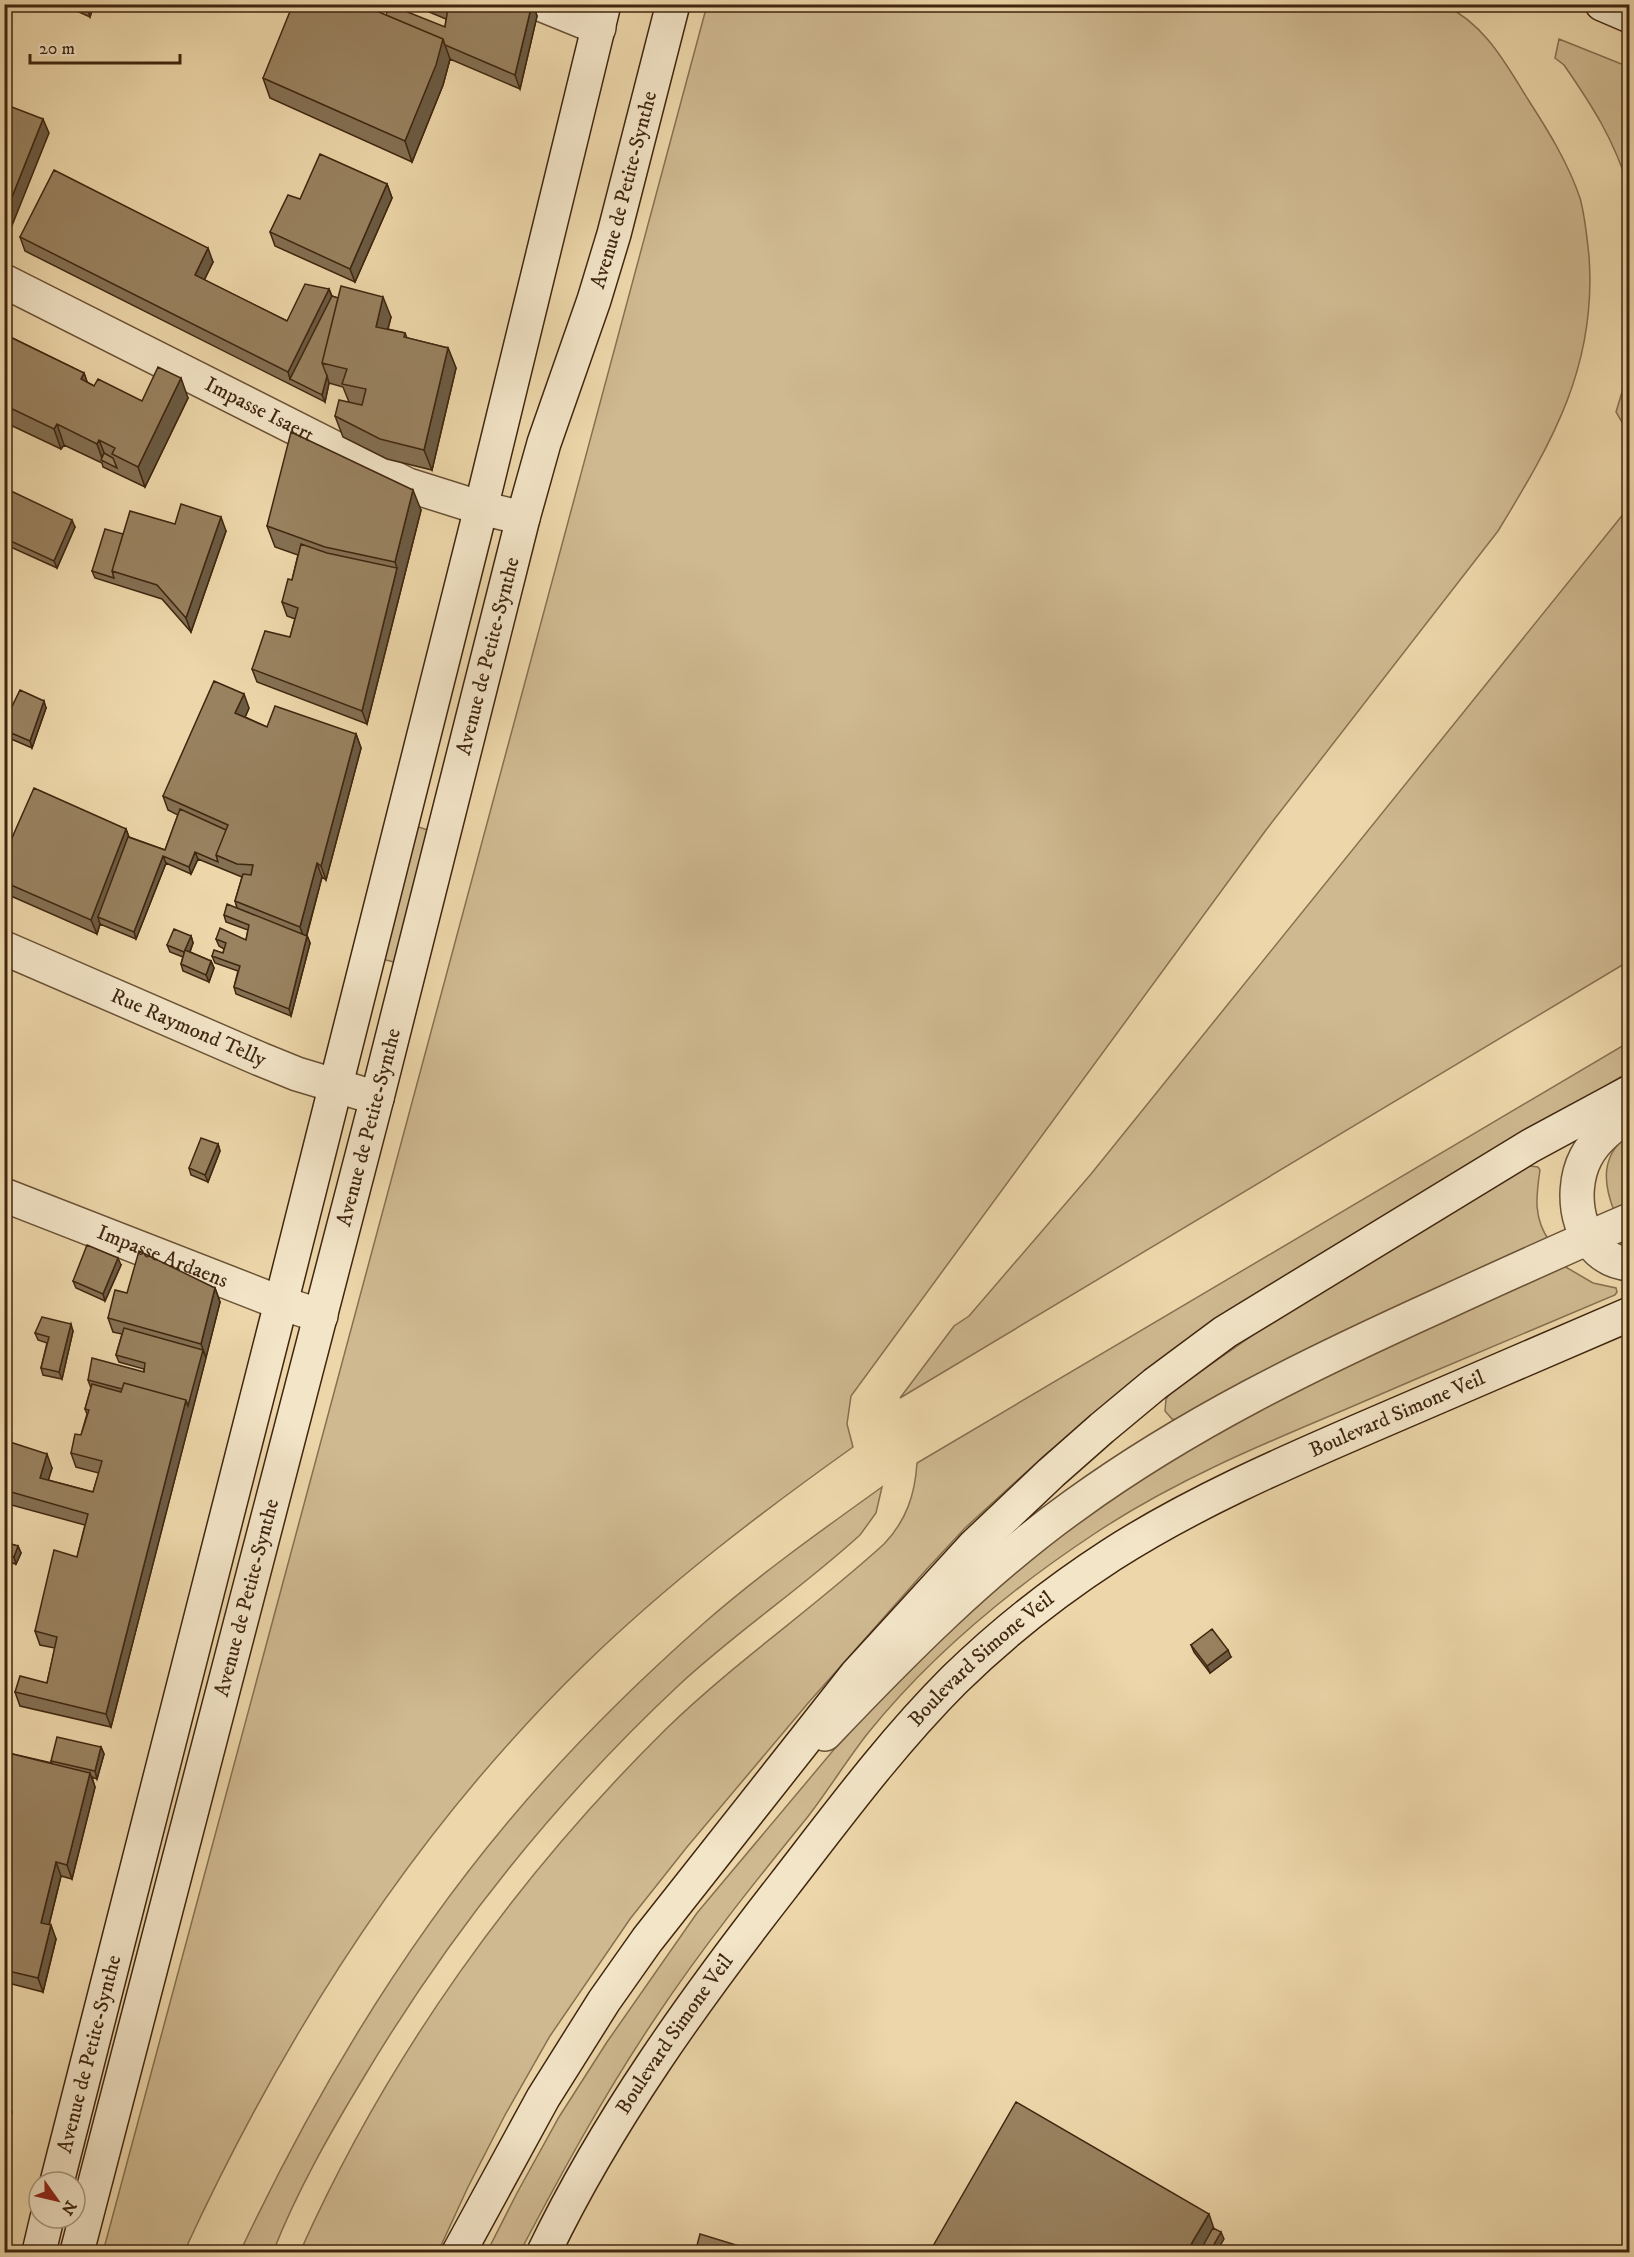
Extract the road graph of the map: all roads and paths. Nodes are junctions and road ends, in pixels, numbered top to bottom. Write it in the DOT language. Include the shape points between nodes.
graph roads {
  1 [pos="540,4"];
  2 [pos="673,4"];
  3 [pos="1602,4"];
  4 [pos="601,16"];
  5 [pos="1629,16"];
  6 [pos="4,281"];
  7 [pos="481,508"];
  8 [pos="523,518"];
  9 [pos="4,948"];
  10 [pos="336,1086"];
  11 [pos="1629,1092"];
  12 [pos="377,1098"];
  13 [pos="1629,1114"];
  14 [pos="4,1196"];
  15 [pos="1629,1220"];
  16 [pos="1588,1238"];
  17 [pos="1629,1264"];
  18 [pos="281,1304"];
  19 [pos="1629,1314"];
  20 [pos="321,1316"];
  21 [pos="731,1834"];
  22 [pos="60,2170"];
  23 [pos="44,2230"];
  24 [pos="39,2253"];
  25 [pos="77,2253"];
  26 [pos="459,2253"];
  27 [pos="544,2253"];
  1 -- 4 [label="street"];
  2 -- 8 [label="street, Avenue de Petite-Synthe" via="614,234"];
  3 -- 5 [label="street"];
  4 -- 7 [label="street, Avenue de Petite-Synthe"];
  6 -- 7 [label="street, Impasse Isaert" via="384,474"];
  7 -- 8 [label="street, Impasse Isaert"];
  7 -- 10 [label="street, Avenue de Petite-Synthe"];
  8 -- 12 [label="street, Avenue de Petite-Synthe"];
  9 -- 10 [label="street, Rue Raymond Telly" via="260,1059"];
  10 -- 12 [label="street, Rue Raymond Telly"];
  10 -- 18 [label="street, Avenue de Petite-Synthe"];
  11 -- 21 [label="street" via="1530,1146 1329,1267 1225,1332 1155,1384 1059,1465 954,1566 856,1675"];
  12 -- 20 [label="street, Avenue de Petite-Synthe"];
  13 -- 16 [label="street" via="1601,1137 1581,1167 1576,1194"];
  14 -- 18 [label="street, Impasse Ardaens"];
  15 -- 16 [label="street"];
  16 -- 17 [label="street" via="1601,1254"];
  16 -- 21 [label="street" via="1302,1369 1212,1416 1123,1471 1021,1547 925,1632"];
  18 -- 20 [label="street, Impasse Ardaens"];
  18 -- 22 [label="street, Avenue de Petite-Synthe"];
  19 -- 27 [label="street, Boulevard Simone Veil" via="1291,1461 1161,1525 1048,1598 996,1641 934,1701 870,1775 718,1972 615,2124"];
  20 -- 25 [label="street, Avenue de Petite-Synthe"];
  21 -- 26 [label="street" via="604,2001 525,2129"];
  23 -- 24 [label="street"];
}
